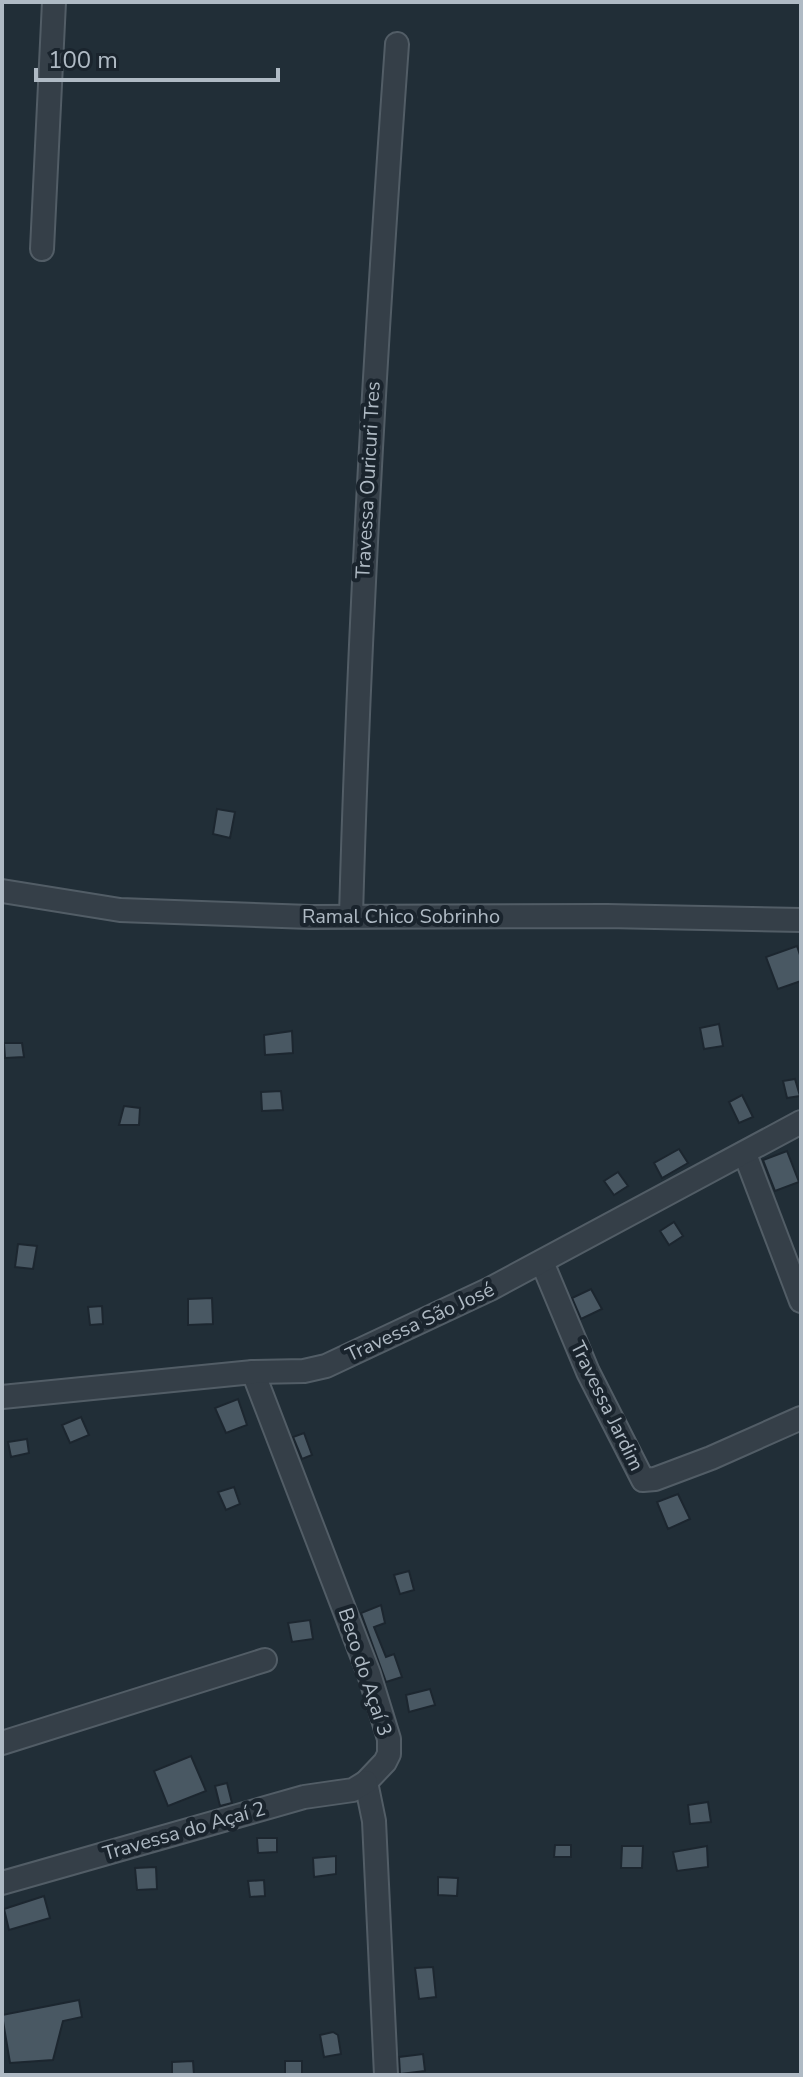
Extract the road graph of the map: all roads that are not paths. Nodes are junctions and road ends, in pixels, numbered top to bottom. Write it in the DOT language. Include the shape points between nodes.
graph roads {
  1 [pos="54,2"];
  2 [pos="397,44"];
  3 [pos="42,249"];
  4 [pos="2,891"];
  5 [pos="351,916"];
  6 [pos="801,920"];
  7 [pos="801,1122"];
  8 [pos="745,1154"];
  9 [pos="542,1262"];
  10 [pos="801,1301"];
  11 [pos="253,1372"];
  12 [pos="2,1397"];
  13 [pos="801,1418"];
  14 [pos="265,1660"];
  15 [pos="2,1743"];
  16 [pos="366,1782"];
  17 [pos="2,1883"];
  18 [pos="386,2075"];
  1 -- 3 [label="street"];
  2 -- 5 [label="street, Travessa Ouricuri Tres" via="359,644"];
  4 -- 5 [label="street, Ramal Chico Sobrinho" via="120,910"];
  5 -- 6 [label="street, Ramal Chico Sobrinho"];
  7 -- 8 [label="street, Travessa São José"];
  8 -- 9 [label="street, Travessa São José"];
  8 -- 10 [label="street"];
  9 -- 11 [label="street, Travessa São José" via="326,1366"];
  9 -- 13 [label="street, Travessa Jardim" via="588,1372 643,1480 711,1458"];
  11 -- 12 [label="street, Travessa São José"];
  11 -- 16 [label="street, Beco do Açaí 3" via="389,1739 385,1762"];
  14 -- 15 [label="street"];
  16 -- 17 [label="street, Travessa do Açaí 2" via="353,1790 304,1797"];
  16 -- 18 [label="street" via="374,1821"];
}
